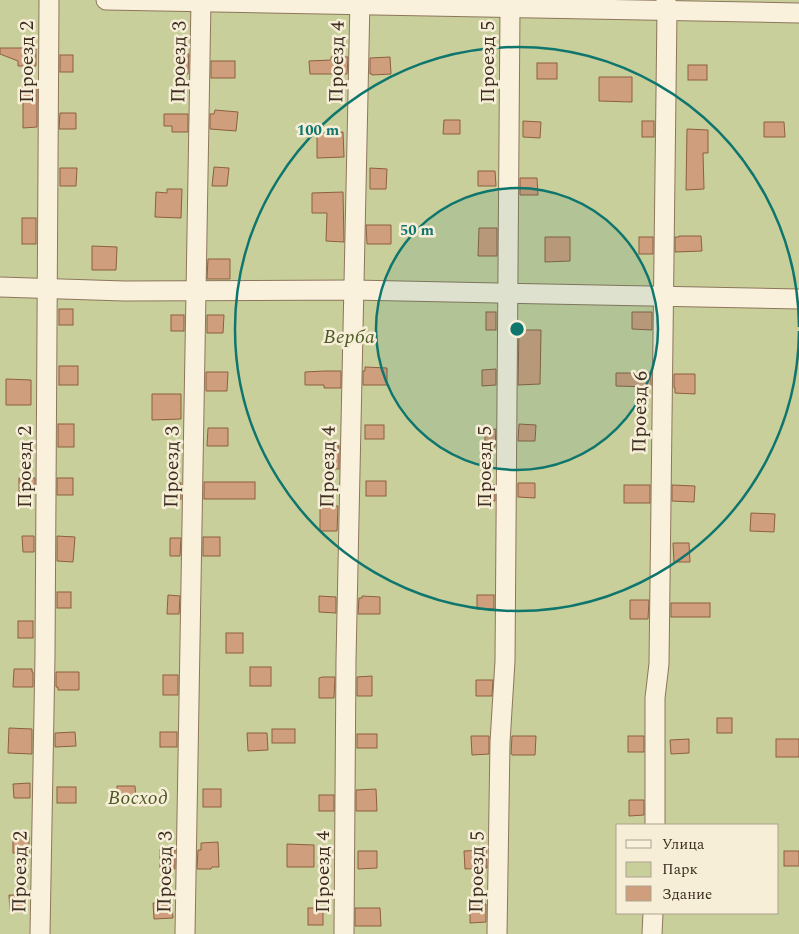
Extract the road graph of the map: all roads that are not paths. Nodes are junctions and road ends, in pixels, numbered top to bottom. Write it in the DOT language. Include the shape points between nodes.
graph roads {
  1 [pos="50,0"];
  2 [pos="106,0"];
  3 [pos="201,1"];
  4 [pos="359,2"];
  5 [pos="511,4"];
  6 [pos="666,5"];
  7 [pos="799,13"];
  8 [pos="0,287"];
  9 [pos="47,288"];
  10 [pos="354,290"];
  11 [pos="196,291"];
  12 [pos="508,293"];
  13 [pos="664,296"];
  14 [pos="799,299"];
  15 [pos="654,824"];
  16 [pos="653,914"];
  17 [pos="40,934"];
  18 [pos="185,934"];
  19 [pos="344,934"];
  20 [pos="497,934"];
  21 [pos="652,934"];
  1 -- 9 [label="street, Проезд 2"];
  2 -- 3 [label="street"];
  3 -- 4 [label="street"];
  3 -- 11 [label="street, Проезд 3"];
  4 -- 5 [label="street"];
  4 -- 10 [label="street, Проезд 4"];
  5 -- 6 [label="street"];
  5 -- 12 [label="street, Проезд 5"];
  6 -- 7 [label="street"];
  6 -- 13 [label="street, Проезд 6"];
  8 -- 9 [label="street"];
  9 -- 11 [label="street"];
  9 -- 17 [label="street, Проезд 2"];
  10 -- 11 [label="street"];
  10 -- 12 [label="street"];
  10 -- 19 [label="street, Проезд 4"];
  11 -- 18 [label="street, Проезд 3"];
  12 -- 13 [label="street"];
  12 -- 20 [label="street, Проезд 5" via="505,661 500,742"];
  13 -- 14 [label="street"];
  13 -- 15 [label="street, Проезд 6"];
  16 -- 21 [label="street"];
}
